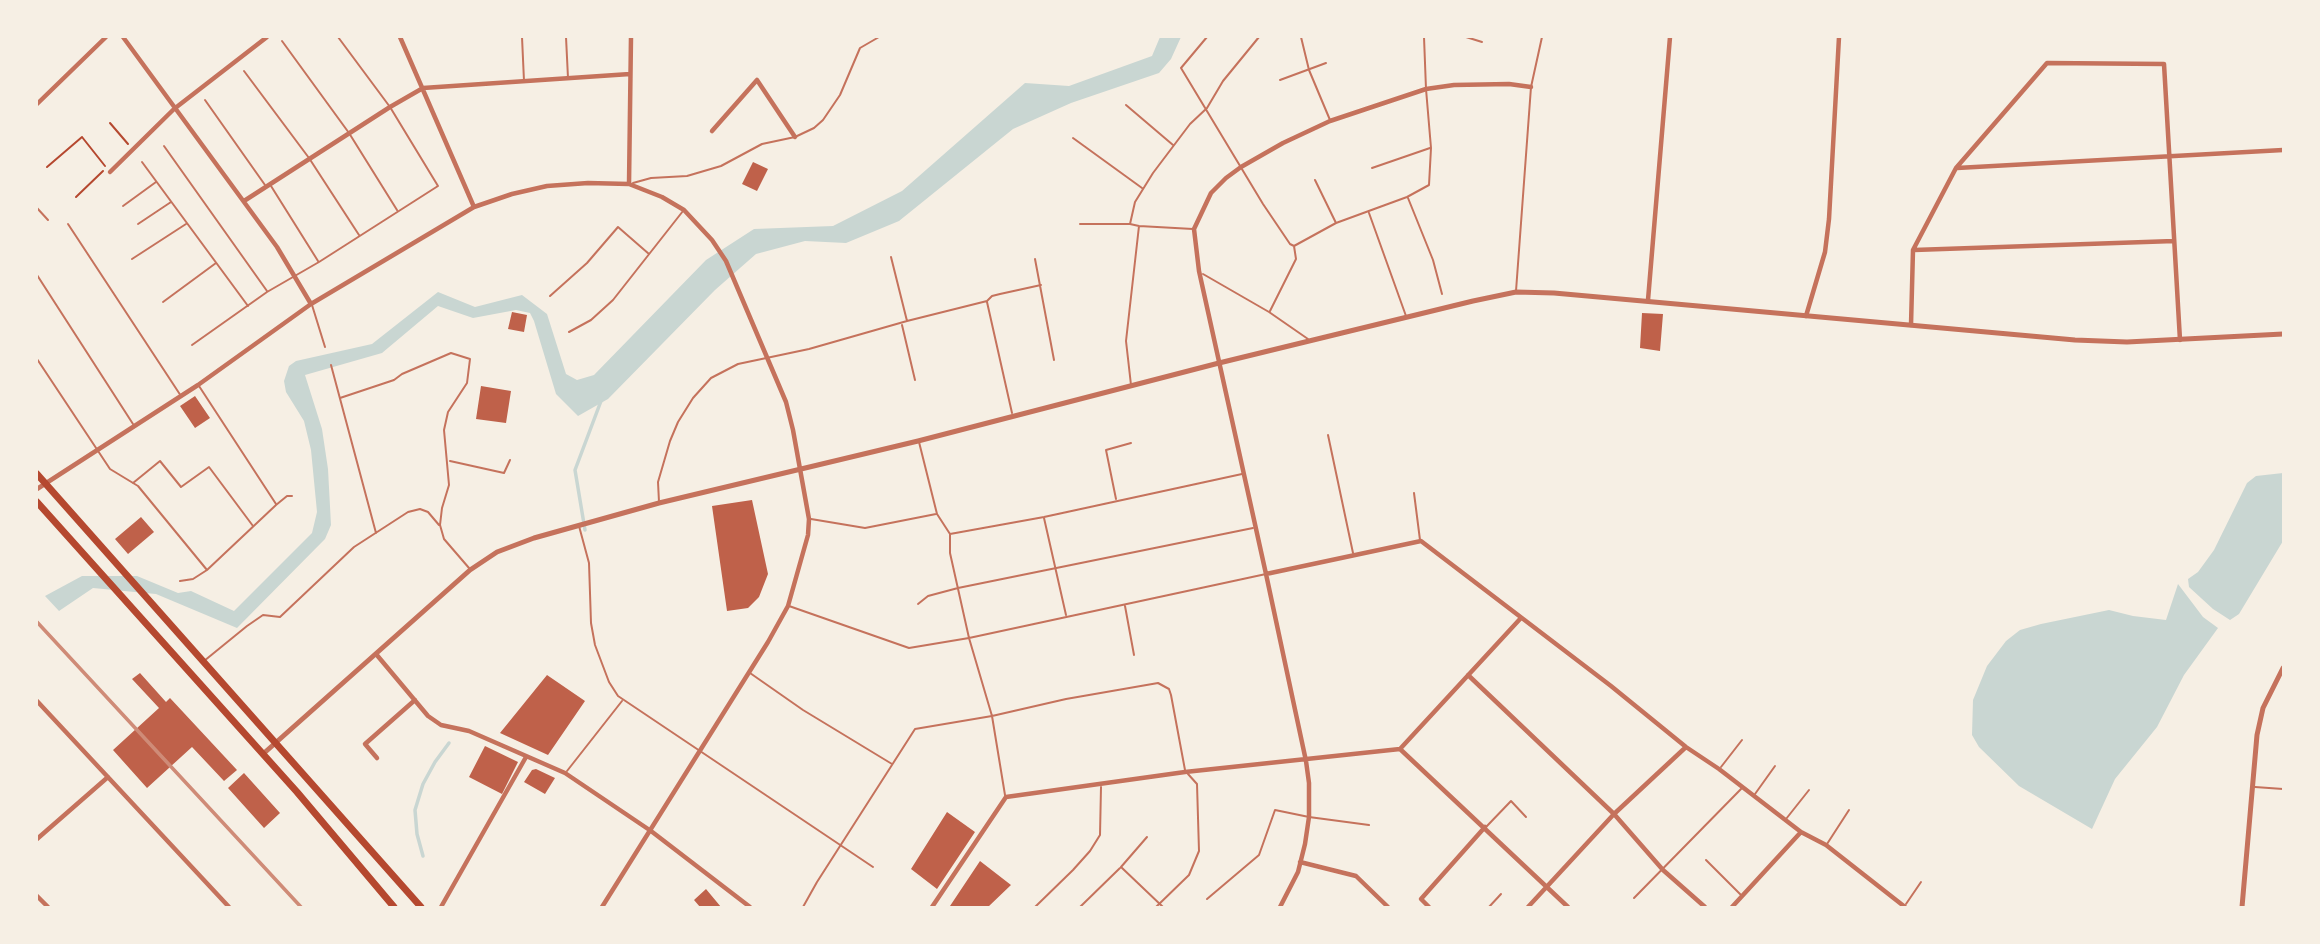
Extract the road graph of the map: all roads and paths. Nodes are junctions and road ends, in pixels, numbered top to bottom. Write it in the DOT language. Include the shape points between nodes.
graph roads {
  1 [pos="106,37"];
  2 [pos="123,37"];
  3 [pos="338,37"];
  4 [pos="400,37"];
  5 [pos="522,37"];
  6 [pos="566,37"];
  7 [pos="631,37"];
  8 [pos="879,37"];
  9 [pos="1207,37"];
  10 [pos="1259,37"];
  11 [pos="1301,37"];
  12 [pos="1424,37"];
  13 [pos="1466,37"];
  14 [pos="1542,37"];
  15 [pos="1670,37"];
  16 [pos="1839,37"];
  17 [pos="264,38"];
  18 [pos="282,41"];
  19 [pos="1482,42"];
  20 [pos="1326,63"];
  21 [pos="1309,70"];
  22 [pos="244,71"];
  23 [pos="631,75"];
  24 [pos="568,79"];
  25 [pos="1280,80"];
  26 [pos="524,82"];
  27 [pos="1531,87"];
  28 [pos="423,88"];
  29 [pos="1426,89"];
  30 [pos="205,100"];
  31 [pos="37,102"];
  32 [pos="1126,105"];
  33 [pos="390,107"];
  34 [pos="1207,107"];
  35 [pos="174,109"];
  36 [pos="1330,121"];
  37 [pos="110,123"];
  38 [pos="712,131"];
  39 [pos="349,133"];
  40 [pos="795,137"];
  41 [pos="1073,138"];
  42 [pos="1173,145"];
  43 [pos="164,146"];
  44 [pos="1431,148"];
  45 [pos="133,150"];
  46 [pos="2283,150"];
  47 [pos="2170,156"];
  48 [pos="309,158"];
  49 [pos="142,162"];
  50 [pos="47,167"];
  51 [pos="1241,167"];
  52 [pos="1371,168"];
  53 [pos="1956,168"];
  54 [pos="110,172"];
  55 [pos="1315,180"];
  56 [pos="157,181"];
  57 [pos="629,184"];
  58 [pos="268,185"];
  59 [pos="1142,188"];
  60 [pos="76,197"];
  61 [pos="1407,197"];
  62 [pos="172,201"];
  63 [pos="244,201"];
  64 [pos="123,205"];
  65 [pos="474,207"];
  66 [pos="37,208"];
  67 [pos="684,210"];
  68 [pos="398,211"];
  69 [pos="1369,212"];
  70 [pos="48,220"];
  71 [pos="187,223"];
  72 [pos="1336,223"];
  73 [pos="138,224"];
  74 [pos="1080,224"];
  75 [pos="1130,224"];
  76 [pos="68,225"];
  77 [pos="1139,226"];
  78 [pos="1194,229"];
  79 [pos="360,236"];
  80 [pos="2175,241"];
  81 [pos="1294,246"];
  82 [pos="1913,250"];
  83 [pos="650,255"];
  84 [pos="891,257"];
  85 [pos="132,259"];
  86 [pos="1035,259"];
  87 [pos="217,262"];
  88 [pos="319,262"];
  89 [pos="1199,271"];
  90 [pos="37,275"];
  91 [pos="296,275"];
  92 [pos="1041,285"];
  93 [pos="267,292"];
  94 [pos="1516,292"];
  95 [pos="1442,294"];
  96 [pos="550,296"];
  97 [pos="1648,300"];
  98 [pos="987,301"];
  99 [pos="163,302"];
  100 [pos="312,303"];
  101 [pos="248,306"];
  102 [pos="1269,312"];
  103 [pos="1806,317"];
  104 [pos="1407,318"];
  105 [pos="907,321"];
  106 [pos="902,324"];
  107 [pos="1911,325"];
  108 [pos="569,332"];
  109 [pos="2283,334"];
  110 [pos="2180,341"];
  111 [pos="1311,342"];
  112 [pos="192,345"];
  113 [pos="325,347"];
  114 [pos="766,357"];
  115 [pos="37,359"];
  116 [pos="1054,360"];
  117 [pos="1219,363"];
  118 [pos="331,365"];
  119 [pos="915,380"];
  120 [pos="198,385"];
  121 [pos="1131,386"];
  122 [pos="181,396"];
  123 [pos="340,398"];
  124 [pos="1012,416"];
  125 [pos="134,425"];
  126 [pos="1328,435"];
  127 [pos="918,441"];
  128 [pos="1131,443"];
  129 [pos="95,450"];
  130 [pos="510,460"];
  131 [pos="448,461"];
  132 [pos="800,468"];
  133 [pos="37,474"];
  134 [pos="1243,474"];
  135 [pos="45,483"];
  136 [pos="133,483"];
  137 [pos="37,489"];
  138 [pos="1414,493"];
  139 [pos="292,496"];
  140 [pos="1116,500"];
  141 [pos="37,502"];
  142 [pos="659,503"];
  143 [pos="276,505"];
  144 [pos="937,514"];
  145 [pos="1044,517"];
  146 [pos="809,519"];
  147 [pos="440,525"];
  148 [pos="580,525"];
  149 [pos="253,526"];
  150 [pos="1255,527"];
  151 [pos="376,533"];
  152 [pos="950,534"];
  153 [pos="1421,541"];
  154 [pos="1353,554"];
  155 [pos="1055,568"];
  156 [pos="470,569"];
  157 [pos="207,570"];
  158 [pos="1266,574"];
  159 [pos="180,581"];
  160 [pos="958,588"];
  161 [pos="918,604"];
  162 [pos="1125,605"];
  163 [pos="788,606"];
  164 [pos="1066,617"];
  165 [pos="1520,619"];
  166 [pos="969,638"];
  167 [pos="376,654"];
  168 [pos="1134,655"];
  169 [pos="204,661"];
  170 [pos="2283,668"];
  171 [pos="750,673"];
  172 [pos="1468,675"];
  173 [pos="415,700"];
  174 [pos="622,700"];
  175 [pos="37,701"];
  176 [pos="992,716"];
  177 [pos="1742,740"];
  178 [pos="276,743"];
  179 [pos="1686,747"];
  180 [pos="1400,749"];
  181 [pos="700,753"];
  182 [pos="263,754"];
  183 [pos="526,757"];
  184 [pos="377,758"];
  185 [pos="1306,761"];
  186 [pos="892,764"];
  187 [pos="1775,766"];
  188 [pos="1719,769"];
  189 [pos="1185,772"];
  190 [pos="565,773"];
  191 [pos="108,777"];
  192 [pos="1101,783"];
  193 [pos="2251,787"];
  194 [pos="1743,788"];
  195 [pos="2283,789"];
  196 [pos="1809,790"];
  197 [pos="1755,795"];
  198 [pos="1006,797"];
  199 [pos="1849,810"];
  200 [pos="1614,814"];
  201 [pos="1310,817"];
  202 [pos="1526,817"];
  203 [pos="1786,819"];
  204 [pos="1370,825"];
  205 [pos="1485,827"];
  206 [pos="651,831"];
  207 [pos="1801,832"];
  208 [pos="1147,837"];
  209 [pos="37,839"];
  210 [pos="840,845"];
  211 [pos="1826,845"];
  212 [pos="1706,860"];
  213 [pos="1300,863"];
  214 [pos="873,867"];
  215 [pos="1121,867"];
  216 [pos="1663,870"];
  217 [pos="1921,882"];
  218 [pos="1547,887"];
  219 [pos="1502,894"];
  220 [pos="37,896"];
  221 [pos="1742,896"];
  222 [pos="1634,898"];
  223 [pos="1207,899"];
  224 [pos="1159,904"];
  225 [pos="48,907"];
  226 [pos="229,907"];
  227 [pos="394,907"];
  228 [pos="421,907"];
  229 [pos="441,907"];
  230 [pos="602,907"];
  231 [pos="750,907"];
  232 [pos="803,907"];
  233 [pos="932,907"];
  234 [pos="1035,907"];
  235 [pos="1080,907"];
  236 [pos="1156,907"];
  237 [pos="1163,907"];
  238 [pos="1280,907"];
  239 [pos="1388,907"];
  240 [pos="1429,907"];
  241 [pos="1489,907"];
  242 [pos="1528,907"];
  243 [pos="1568,907"];
  244 [pos="1705,907"];
  245 [pos="1732,907"];
  246 [pos="1905,907"];
  247 [pos="2242,907"];
  1 -- 31 [label="street"];
  2 -- 35 [label="street"];
  3 -- 33 [label="lane"];
  4 -- 28 [label="street"];
  5 -- 26 [label="lane"];
  6 -- 24 [label="lane"];
  7 -- 23 [label="street"];
  8 -- 40 [label="lane" via="860,48 840,95 823,120"];
  9 -- 34 [label="lane" via="1181,68"];
  10 -- 34 [label="lane"];
  11 -- 21 [label="lane"];
  12 -- 29 [label="lane"];
  13 -- 19 [label="lane"];
  14 -- 27 [label="lane"];
  15 -- 97 [label="street"];
  16 -- 103 [label="street" via="1829,219 1825,252"];
  17 -- 35 [label="street"];
  18 -- 39 [label="lane"];
  20 -- 21 [label="lane"];
  21 -- 25 [label="lane"];
  21 -- 36 [label="lane"];
  22 -- 48 [label="lane"];
  23 -- 24 [label="street"];
  23 -- 57 [label="street"];
  24 -- 26 [label="street"];
  26 -- 28 [label="street"];
  27 -- 29 [label="street"];
  27 -- 94 [label="lane"];
  28 -- 33 [label="street"];
  28 -- 65 [label="street"];
  29 -- 36 [label="street"];
  29 -- 44 [label="lane"];
  30 -- 58 [label="lane"];
  32 -- 42 [label="lane"];
  33 -- 39 [label="street"];
  33 -- 68 [label="lane" via="438,186"];
  34 -- 42 [label="lane"];
  34 -- 51 [label="lane"];
  35 -- 45 [label="street"];
  35 -- 63 [label="street"];
  36 -- 51 [label="street"];
  37 -- 45 [label="path"];
  38 -- 40 [label="street" via="757,80"];
  39 -- 48 [label="street"];
  39 -- 68 [label="lane"];
  40 -- 57 [label="lane" via="762,144 721,166 687,176"];
  41 -- 59 [label="lane"];
  42 -- 59 [label="lane"];
  43 -- 93 [label="lane"];
  44 -- 52 [label="lane"];
  44 -- 61 [label="lane" via="1429,185"];
  45 -- 54 [label="street"];
  46 -- 47 [label="street"];
  47 -- 53 [label="street"];
  47 -- 53 [label="street" via="2164,64 2047,63"];
  47 -- 80 [label="street"];
  48 -- 58 [label="street"];
  48 -- 79 [label="lane"];
  49 -- 56 [label="lane"];
  50 -- 60 [label="path" via="82,137 107,168"];
  51 -- 78 [label="street" via="1211,193"];
  51 -- 81 [label="lane"];
  53 -- 82 [label="street"];
  55 -- 72 [label="lane"];
  56 -- 62 [label="lane"];
  56 -- 64 [label="lane"];
  57 -- 65 [label="street" via="547,186"];
  57 -- 67 [label="street"];
  58 -- 63 [label="street"];
  58 -- 88 [label="lane"];
  59 -- 75 [label="lane"];
  61 -- 69 [label="lane"];
  61 -- 95 [label="lane"];
  62 -- 71 [label="lane"];
  62 -- 73 [label="lane"];
  63 -- 91 [label="street"];
  65 -- 100 [label="street"];
  66 -- 70 [label="lane"];
  67 -- 83 [label="lane"];
  67 -- 114 [label="street" via="726,261"];
  68 -- 79 [label="lane"];
  69 -- 72 [label="lane"];
  69 -- 104 [label="lane"];
  71 -- 85 [label="lane"];
  71 -- 87 [label="lane"];
  72 -- 81 [label="lane"];
  74 -- 75 [label="lane"];
  75 -- 77 [label="lane"];
  76 -- 122 [label="lane"];
  77 -- 78 [label="lane"];
  77 -- 121 [label="lane" via="1126,341"];
  78 -- 89 [label="street"];
  79 -- 88 [label="lane"];
  80 -- 82 [label="street"];
  80 -- 110 [label="street"];
  81 -- 102 [label="lane" via="1296,259"];
  82 -- 107 [label="street"];
  83 -- 96 [label="lane" via="618,227"];
  83 -- 108 [label="lane" via="613,300"];
  84 -- 105 [label="lane"];
  86 -- 92 [label="lane"];
  87 -- 99 [label="lane"];
  87 -- 101 [label="lane"];
  88 -- 91 [label="lane"];
  89 -- 102 [label="lane"];
  89 -- 117 [label="street"];
  90 -- 125 [label="lane"];
  91 -- 93 [label="lane"];
  91 -- 100 [label="street"];
  92 -- 98 [label="lane"];
  92 -- 116 [label="lane"];
  93 -- 101 [label="lane"];
  94 -- 97 [label="street"];
  94 -- 104 [label="street"];
  97 -- 103 [label="street"];
  98 -- 105 [label="lane"];
  98 -- 124 [label="lane"];
  100 -- 113 [label="lane"];
  100 -- 120 [label="street"];
  101 -- 112 [label="lane"];
  102 -- 111 [label="lane"];
  103 -- 107 [label="street"];
  104 -- 111 [label="street"];
  105 -- 106 [label="lane"];
  106 -- 114 [label="lane"];
  106 -- 119 [label="lane"];
  107 -- 110 [label="street" via="2075,340"];
  109 -- 110 [label="street"];
  111 -- 117 [label="street"];
  114 -- 132 [label="street" via="788,409"];
  114 -- 142 [label="lane" via="711,377 693,398 663,460"];
  115 -- 129 [label="lane"];
  117 -- 121 [label="street"];
  117 -- 134 [label="street"];
  118 -- 123 [label="lane"];
  120 -- 122 [label="street"];
  120 -- 143 [label="lane"];
  121 -- 124 [label="street"];
  122 -- 125 [label="street"];
  123 -- 131 [label="lane" via="394,380 451,353 470,359 467,383 448,412 444,430"];
  123 -- 151 [label="lane"];
  124 -- 127 [label="street"];
  125 -- 129 [label="street"];
  126 -- 154 [label="lane"];
  127 -- 132 [label="street"];
  127 -- 144 [label="lane"];
  128 -- 140 [label="lane" via="1106,450"];
  129 -- 135 [label="street"];
  129 -- 136 [label="lane" via="110,469"];
  130 -- 131 [label="lane" via="503,473"];
  131 -- 147 [label="lane" via="449,485"];
  132 -- 142 [label="street"];
  132 -- 146 [label="street"];
  133 -- 135 [label="main road"];
  134 -- 140 [label="lane"];
  134 -- 150 [label="street"];
  135 -- 137 [label="street"];
  135 -- 169 [label="main road"];
  136 -- 149 [label="lane" via="160,461 181,487 209,467"];
  136 -- 157 [label="lane"];
  138 -- 153 [label="lane"];
  139 -- 143 [label="lane"];
  140 -- 145 [label="lane"];
  141 -- 182 [label="main road"];
  142 -- 148 [label="street"];
  143 -- 149 [label="lane"];
  144 -- 146 [label="lane" via="865,528"];
  144 -- 152 [label="lane"];
  145 -- 152 [label="lane"];
  145 -- 155 [label="lane"];
  146 -- 163 [label="street"];
  147 -- 151 [label="lane" via="420,509"];
  147 -- 156 [label="lane" via="444,539"];
  148 -- 156 [label="street" via="497,552"];
  148 -- 174 [label="lane" via="589,563 595,645 608,682"];
  149 -- 157 [label="lane"];
  150 -- 155 [label="lane"];
  150 -- 158 [label="street"];
  151 -- 169 [label="lane" via="354,547 280,617 263,615"];
  152 -- 160 [label="lane"];
  153 -- 154 [label="street"];
  153 -- 165 [label="street"];
  154 -- 158 [label="street"];
  155 -- 160 [label="lane"];
  155 -- 164 [label="lane"];
  156 -- 167 [label="street"];
  157 -- 159 [label="lane"];
  158 -- 162 [label="lane"];
  158 -- 185 [label="street"];
  160 -- 161 [label="lane" via="928,596"];
  160 -- 166 [label="lane"];
  162 -- 164 [label="lane"];
  162 -- 168 [label="lane"];
  163 -- 166 [label="lane" via="909,648"];
  163 -- 171 [label="street"];
  164 -- 166 [label="lane"];
  165 -- 172 [label="street"];
  165 -- 179 [label="street"];
  166 -- 176 [label="lane"];
  167 -- 173 [label="street"];
  167 -- 178 [label="street"];
  169 -- 178 [label="main road"];
  170 -- 193 [label="street" via="2263,708"];
  171 -- 181 [label="street"];
  171 -- 186 [label="lane"];
  172 -- 180 [label="street"];
  172 -- 200 [label="street"];
  173 -- 183 [label="street" via="442,725 469,731"];
  173 -- 184 [label="street" via="365,744"];
  174 -- 181 [label="lane"];
  174 -- 190 [label="lane"];
  175 -- 191 [label="street"];
  176 -- 186 [label="lane" via="915,729"];
  176 -- 189 [label="lane" via="1158,683 1169,689"];
  176 -- 198 [label="lane"];
  177 -- 188 [label="lane"];
  178 -- 182 [label="street"];
  178 -- 228 [label="main road"];
  179 -- 188 [label="street"];
  179 -- 200 [label="street"];
  180 -- 185 [label="street"];
  180 -- 205 [label="street"];
  181 -- 206 [label="street"];
  181 -- 210 [label="lane"];
  182 -- 227 [label="main road"];
  183 -- 190 [label="street"];
  183 -- 229 [label="street"];
  185 -- 189 [label="street"];
  185 -- 201 [label="street"];
  186 -- 210 [label="lane"];
  187 -- 197 [label="lane"];
  188 -- 194 [label="street"];
  189 -- 192 [label="street"];
  189 -- 224 [label="lane" via="1197,784 1199,851 1189,875"];
  190 -- 206 [label="street"];
  191 -- 209 [label="street"];
  191 -- 226 [label="street"];
  192 -- 198 [label="street"];
  192 -- 234 [label="lane" via="1100,835"];
  193 -- 195 [label="lane"];
  193 -- 247 [label="street"];
  194 -- 197 [label="street"];
  194 -- 216 [label="lane"];
  196 -- 203 [label="lane"];
  197 -- 203 [label="street"];
  198 -- 233 [label="street"];
  199 -- 211 [label="lane"];
  200 -- 216 [label="street"];
  200 -- 218 [label="street"];
  201 -- 204 [label="lane"];
  201 -- 213 [label="street"];
  201 -- 223 [label="lane" via="1275,810 1259,855"];
  202 -- 205 [label="lane" via="1511,801"];
  203 -- 207 [label="street"];
  205 -- 218 [label="street"];
  205 -- 240 [label="street" via="1421,899"];
  206 -- 230 [label="street"];
  206 -- 231 [label="street"];
  207 -- 211 [label="street"];
  207 -- 221 [label="street"];
  208 -- 215 [label="lane"];
  210 -- 214 [label="lane"];
  210 -- 232 [label="lane"];
  211 -- 246 [label="street"];
  212 -- 221 [label="lane"];
  213 -- 238 [label="street"];
  213 -- 239 [label="street" via="1356,876"];
  215 -- 224 [label="lane"];
  215 -- 235 [label="lane"];
  216 -- 222 [label="lane"];
  216 -- 244 [label="street"];
  217 -- 246 [label="lane"];
  218 -- 242 [label="street"];
  218 -- 243 [label="street"];
  219 -- 241 [label="lane"];
  220 -- 225 [label="street"];
  221 -- 245 [label="street"];
  224 -- 236 [label="lane"];
  224 -- 237 [label="lane"];
}
